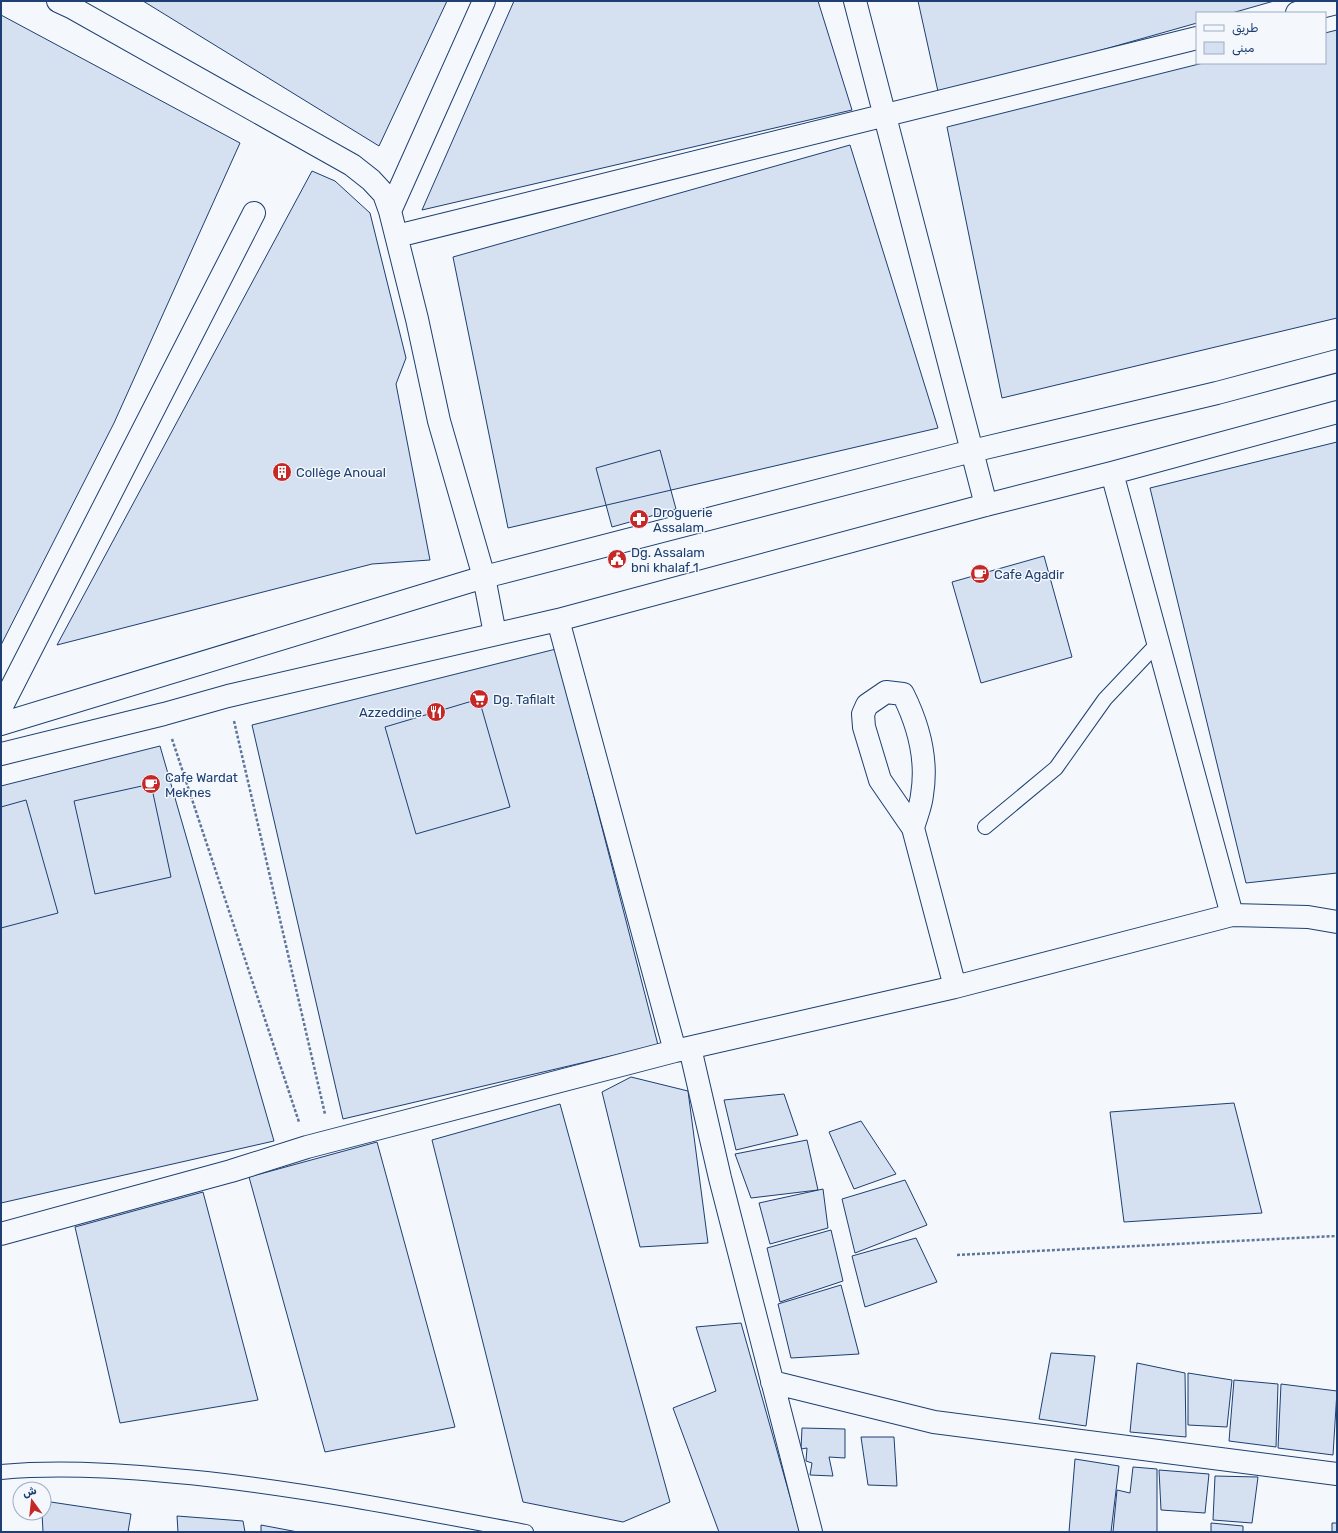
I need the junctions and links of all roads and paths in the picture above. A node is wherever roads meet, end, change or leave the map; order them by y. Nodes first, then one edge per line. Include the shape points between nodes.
1 (484, 1) edge
2 (855, 1) edge
3 (68, 3) edge
4 (1337, 3) edge
5 (1302, 12) edge
6 (1196, 38) edge
7 (885, 116) junction
8 (390, 211) junction
9 (254, 213) dead end
10 (397, 236) junction
11 (1337, 361) edge
12 (1337, 412) edge
13 (972, 452) junction
14 (1112, 474) junction
15 (986, 505) junction
16 (484, 577) junction
17 (558, 620) junction
18 (495, 634) junction
19 (1158, 642) junction
20 (228, 696) junction
21 (1, 708) edge
22 (164, 714) junction
23 (1, 724) edge
24 (1, 754) edge
25 (985, 827) dead end
26 (913, 828) junction
27 (1232, 915) junction
28 (1337, 922) edge
29 (956, 987) junction
30 (682, 1049) junction
31 (332, 1141) junction
32 (307, 1147) junction
33 (1, 1234) edge
34 (1337, 1236) edge
35 (956, 1255) dead end
36 (772, 1382) junction
37 (1, 1472) edge
38 (1337, 1474) edge
39 (526, 1532) edge
40 (811, 1532) edge

1 - 8 street
2 - 7 street
3 - 8 street via 352,165 384,194
4 - 5 street
6 - 7 street
7 - 10 street
7 - 13 street
8 - 10 street
9 - 21 street
10 - 16 street via 439,421
11 - 13 street via 1217,393
12 - 14 street
13 - 15 street
13 - 16 street
14 - 15 street
14 - 19 street
15 - 17 street
16 - 18 street
16 - 23 street
17 - 18 street
17 - 30 street
18 - 20 street
19 - 25 lane via 1105,699 1056,768
19 - 27 street
20 - 22 street
20 - 31 path
22 - 24 street
22 - 32 path
26 - 26 street via 880,780 864,727 863,714 867,705 886,692 903,694 918,729 924,756 922,796
26 - 29 street
27 - 28 street via 1308,917
27 - 29 street
29 - 30 street
30 - 31 street
30 - 36 street via 720,1178
31 - 32 street
32 - 33 street via 231,1171
34 - 35 path
36 - 38 street via 934,1422
36 - 40 street
37 - 39 lane via 84,1470 160,1474 242,1483 355,1500

